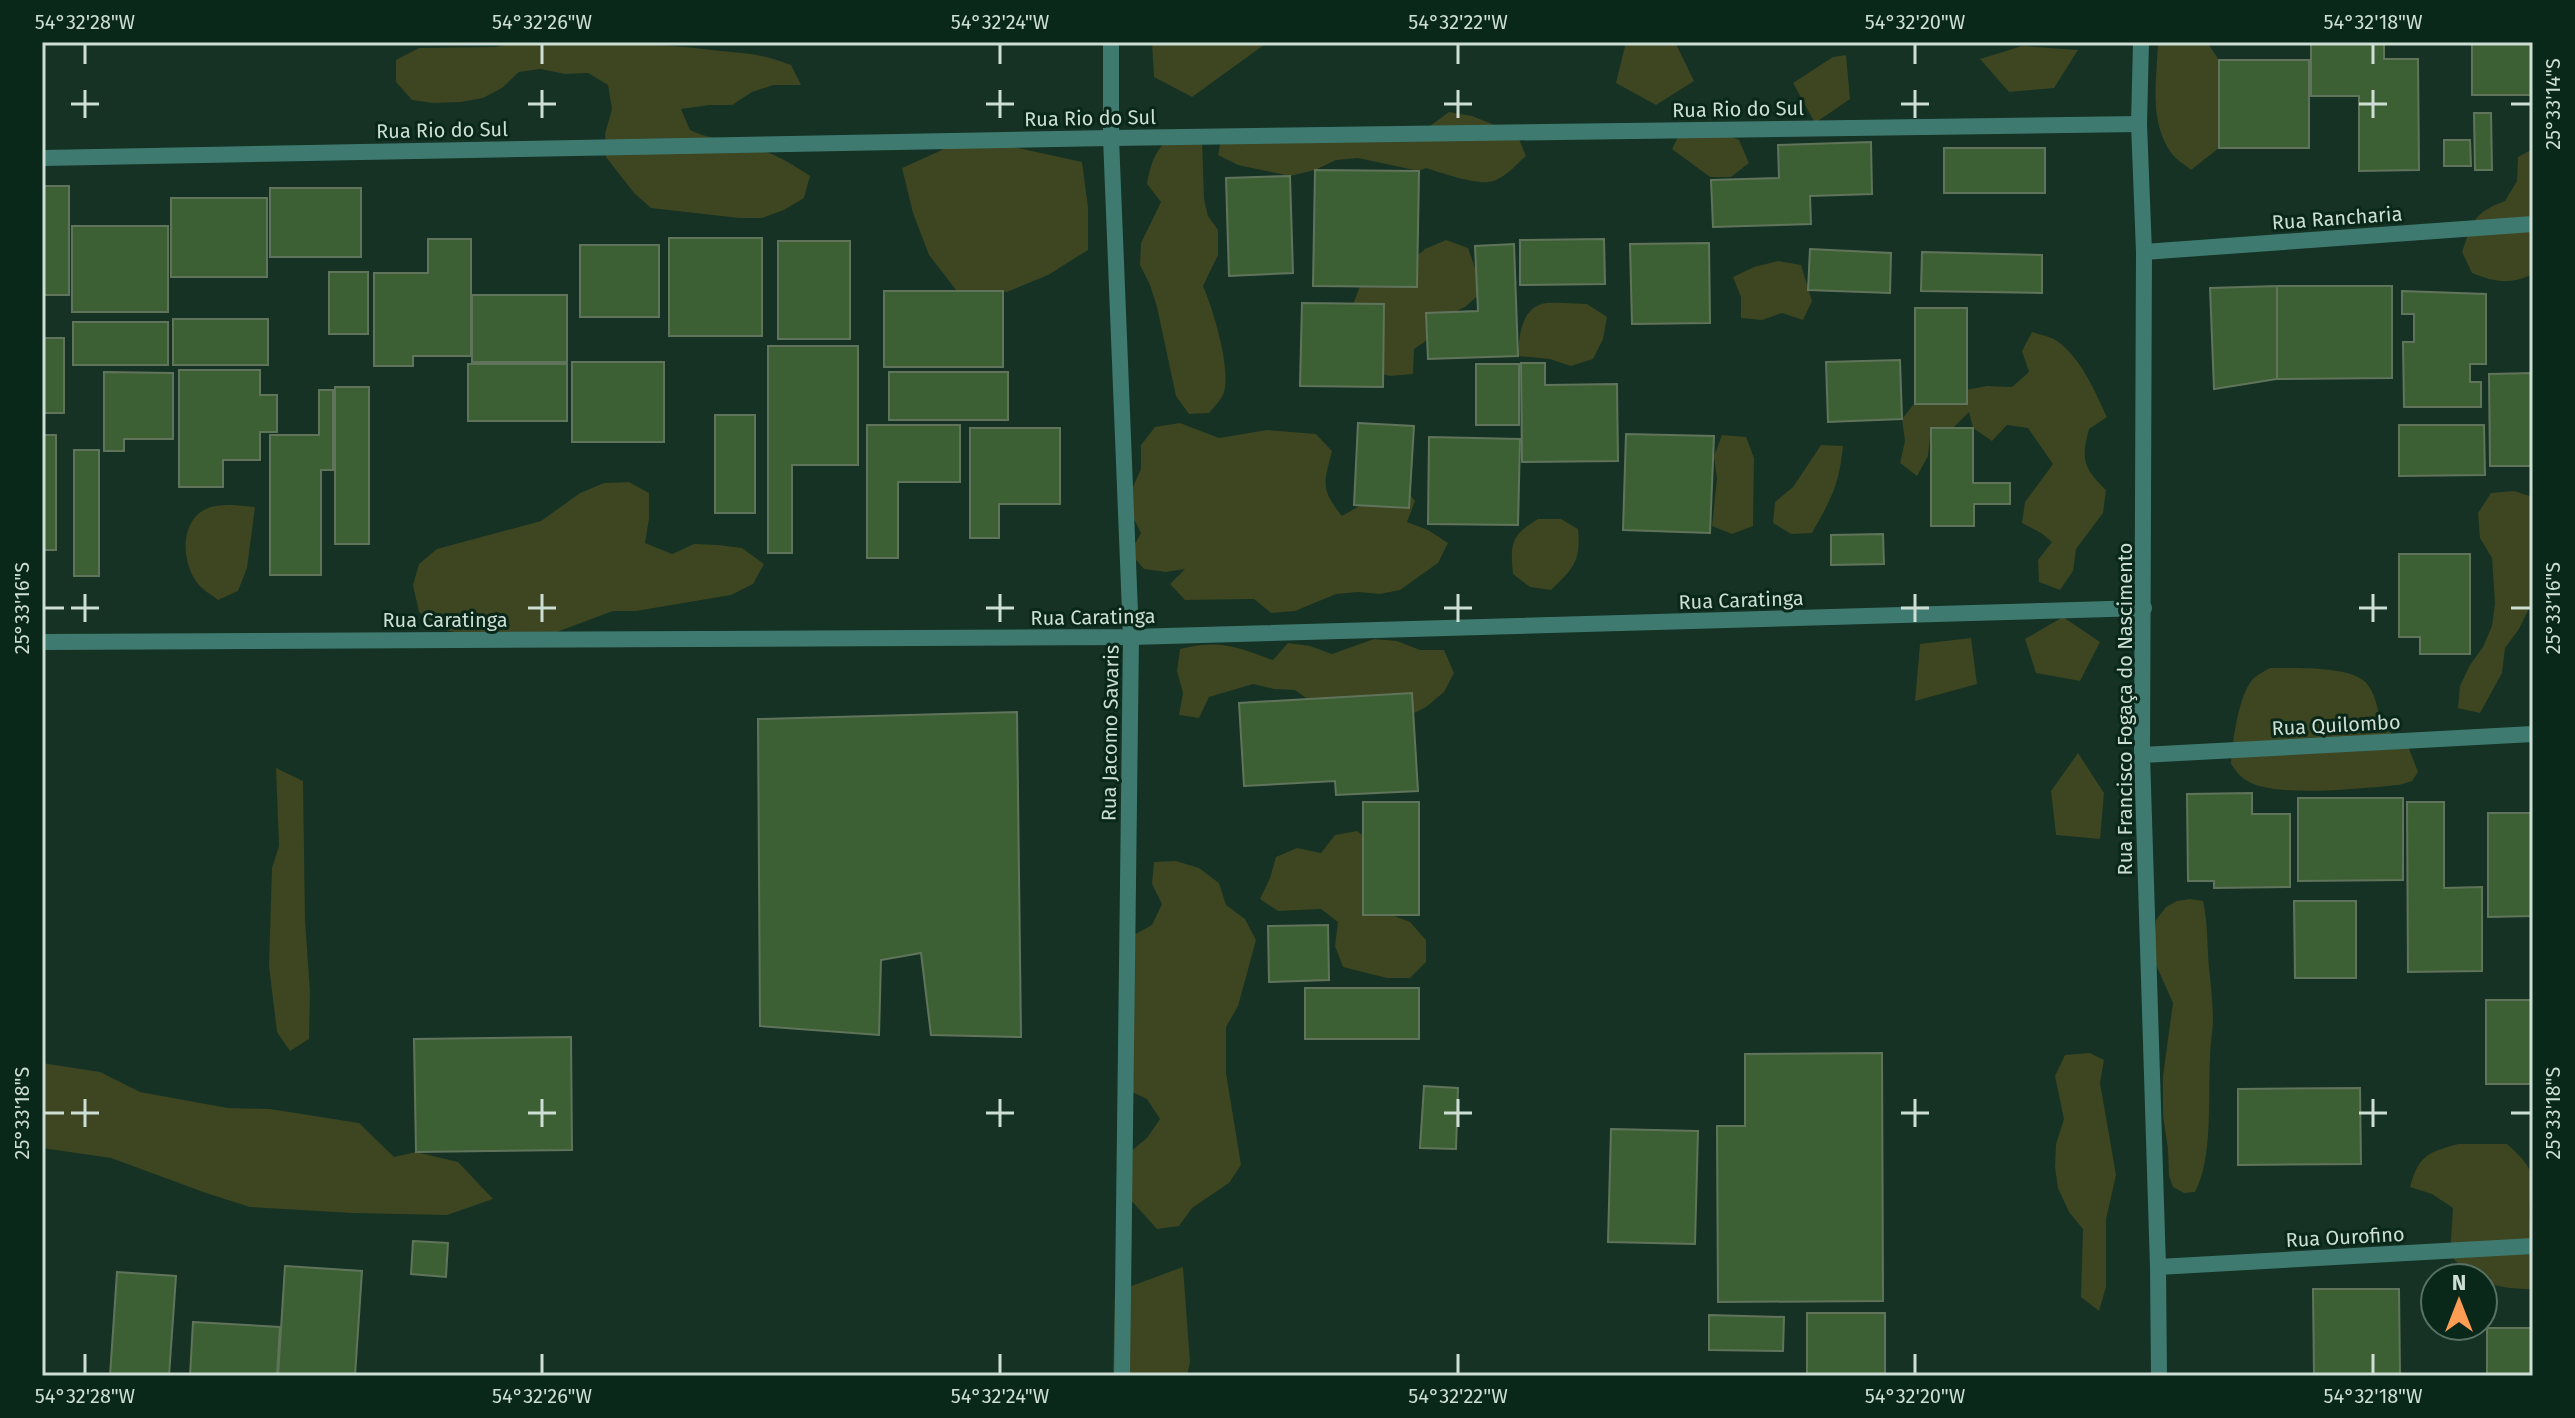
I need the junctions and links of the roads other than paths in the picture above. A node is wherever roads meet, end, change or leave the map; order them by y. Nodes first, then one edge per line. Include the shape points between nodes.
1 (1111, 42) edge
2 (2141, 42) edge
3 (2139, 124) junction
4 (1111, 138) junction
5 (42, 158) edge
6 (2533, 224) edge
7 (2144, 252) junction
8 (2144, 608) junction
9 (1131, 637) junction
10 (42, 642) edge
11 (2533, 734) edge
12 (2142, 755) junction
13 (2533, 1246) edge
14 (2158, 1267) junction
15 (1122, 1376) edge
16 (2159, 1376) edge

1 - 4 street, Rua Jacomo Savaris
2 - 3 street, Rua Francisco Fogaça do Nascimento
3 - 4 street, Rua Rio do Sul
3 - 7 street, Rua Francisco Fogaça do Nascimento
4 - 5 street, Rua Rio do Sul
4 - 9 street, Rua Jacomo Savaris
6 - 7 street, Rua Rancharia
7 - 8 street, Rua Francisco Fogaça do Nascimento
8 - 9 street, Rua Caratinga
8 - 12 street, Rua Francisco Fogaça do Nascimento
9 - 10 street, Rua Caratinga
9 - 15 street, Rua Jacomo Savaris
11 - 12 street, Rua Quilombo
12 - 14 street, Rua Francisco Fogaça do Nascimento
13 - 14 street, Rua Ourofino
14 - 16 street, Rua Francisco Fogaça do Nascimento

